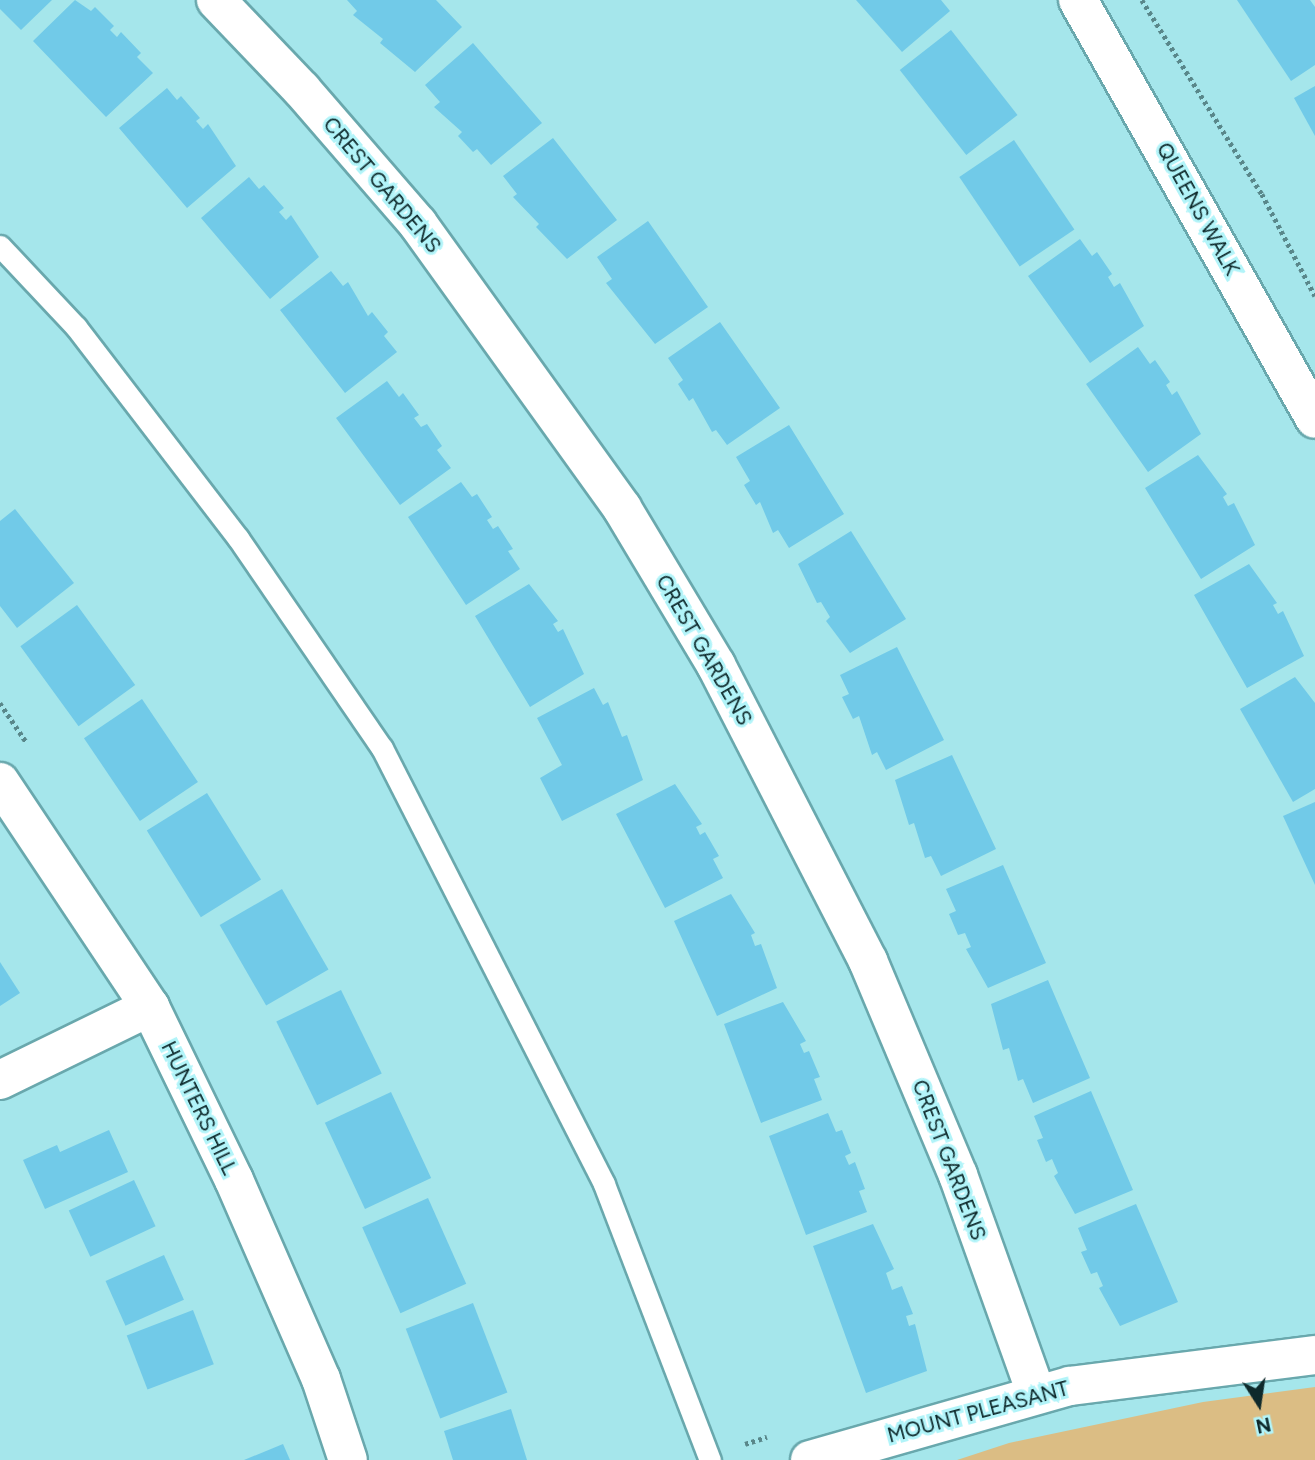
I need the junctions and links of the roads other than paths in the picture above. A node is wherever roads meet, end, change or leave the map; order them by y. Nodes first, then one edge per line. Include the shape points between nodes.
1 (216, 0) edge
2 (1078, 0) edge
3 (0, 246) edge
4 (1315, 419) edge
5 (0, 782) edge
6 (150, 1007) junction
7 (0, 1080) edge
8 (1315, 1354) edge
9 (1036, 1393) junction
10 (348, 1460) edge
11 (710, 1460) edge
12 (810, 1460) edge

1 - 9 street, CREST GARDENS via 302,90 418,224 622,508 716,665 868,961 958,1175
2 - 4 street, QUEENS WALK
3 - 11 lane via 76,327 239,538 382,748 604,1184
5 - 6 street, HUNTERS HILL
6 - 7 street
6 - 10 street, HUNTERS HILL via 321,1379
8 - 9 street, MOUNT PLEASANT
9 - 12 street, MOUNT PLEASANT

